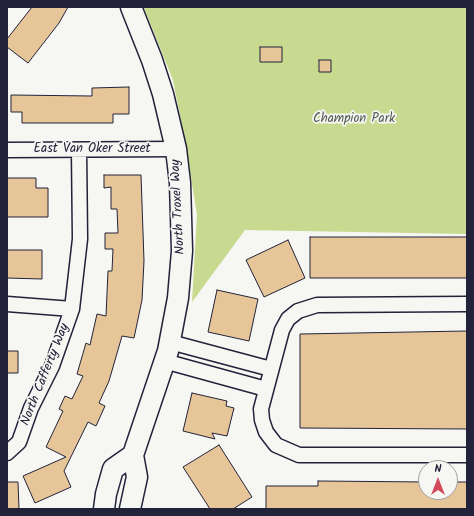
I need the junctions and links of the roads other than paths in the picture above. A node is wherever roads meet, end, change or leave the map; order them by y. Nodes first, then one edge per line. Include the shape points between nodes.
1 (131, 7) edge
2 (176, 149) junction
3 (7, 150) edge
4 (79, 150) junction
5 (7, 304) edge
6 (467, 304) edge
7 (72, 309) junction
8 (170, 342) junction
9 (164, 362) junction
10 (271, 369) junction
11 (266, 389) junction
12 (8, 452) edge
13 (133, 455) junction
14 (467, 455) edge
15 (104, 509) edge
16 (130, 509) edge

1 - 2 street, North Troxel Way via 157,74
2 - 4 street, East Van Oker Street
2 - 8 street, North Troxel Way via 180,183 182,252 178,298
3 - 4 street, East Van Oker Street
4 - 7 street, North Cafferty Way via 80,239
5 - 7 street
6 - 10 street via 317,305 298,311 288,319 282,330
7 - 12 street, North Cafferty Way via 52,366 31,408 19,442
8 - 9 street, North Troxel Way
8 - 10 street
9 - 11 street
9 - 13 street, North Troxel Way
10 - 11 street
11 - 14 street via 261,409 266,432 276,445 299,455
13 - 15 street via 113,470
13 - 16 street, North Troxel Way via 137,477

